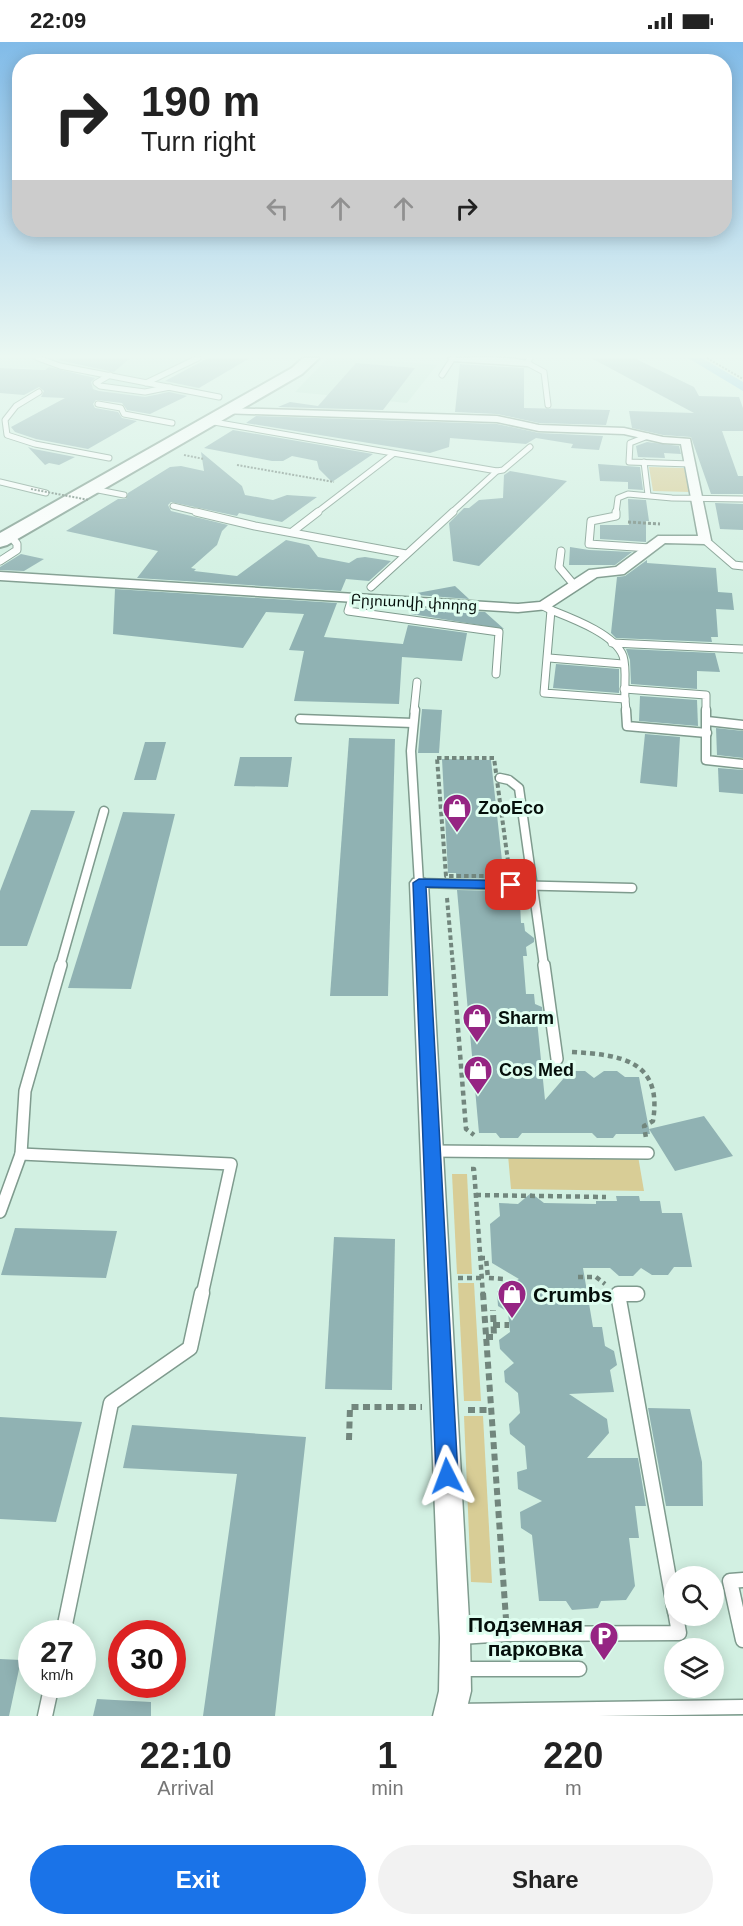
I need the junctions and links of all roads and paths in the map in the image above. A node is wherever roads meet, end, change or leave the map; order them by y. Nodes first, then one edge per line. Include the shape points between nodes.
1 (10, 436) edge
2 (159, 436) edge
3 (294, 436) edge
4 (648, 436) joint
5 (530, 447) dead end
6 (126, 449) dead end
7 (393, 454) junction
8 (184, 455) dead end
9 (204, 459) dead end
10 (644, 462) junction
11 (691, 464) junction
12 (237, 465) dead end
13 (112, 466) junction
14 (87, 471) dead end
15 (497, 471) junction
16 (0, 482) edge
17 (352, 486) junction
18 (43, 492) junction
19 (88, 495) junction
20 (124, 495) dead end
21 (648, 495) junction
22 (697, 498) junction
23 (743, 499) edge
24 (173, 506) dead end
25 (292, 532) junction
26 (5, 538) edge
27 (705, 540) junction
28 (650, 548) junction
29 (561, 552) dead end
30 (406, 554) junction
31 (0, 561) edge
32 (743, 566) edge
33 (0, 576) edge
34 (575, 586) junction
35 (371, 587) dead end
36 (352, 598) junction
37 (547, 608) junction
38 (612, 643) junction
39 (742, 649) edge
40 (549, 658) junction
41 (623, 664) junction
42 (496, 674) dead end
43 (417, 682) dead end
44 (624, 689) junction
45 (625, 699) junction
46 (300, 719) dead end
47 (707, 721) junction
48 (413, 723) junction
49 (743, 725) edge
50 (706, 733) junction
51 (743, 764) edge
52 (500, 778) dead end
53 (104, 811) dead end
54 (446, 876) dead end
55 (510, 876) dead end
56 (419, 883) junction
57 (533, 886) junction
58 (632, 888) dead end
59 (447, 898) dead end
60 (557, 1055) joint
61 (476, 1146) dead end
62 (432, 1151) junction
63 (648, 1153) joint
64 (21, 1154) junction
65 (474, 1169) dead end
66 (476, 1195) junction
67 (606, 1197) dead end
68 (0, 1212) edge
69 (480, 1258) junction
70 (578, 1277) dead end
71 (596, 1277) dead end
72 (450, 1278) dead end
73 (481, 1278) junction
74 (504, 1279) dead end
75 (637, 1294) dead end
76 (492, 1310) dead end
77 (493, 1324) junction
78 (509, 1324) dead end
79 (486, 1337) junction
80 (450, 1408) junction
81 (491, 1410) junction
82 (349, 1440) dead end
83 (666, 1566) edge
84 (743, 1580) edge
85 (66, 1620) edge
86 (678, 1626) edge
87 (507, 1634) junction
88 (454, 1638) junction
89 (743, 1640) edge
90 (454, 1669) junction
91 (579, 1669) dead end
92 (49, 1698) edge
93 (743, 1707) edge
94 (450, 1713) edge
95 (45, 1716) edge

1 - 13 lane
2 - 13 main road
3 - 7 lane
4 - 10 lane via 630,443 630,462
4 - 11 street via 686,441
5 - 15 lane
6 - 13 main road
7 - 15 lane
7 - 17 lane
8 - 9 path
10 - 11 lane
10 - 21 lane
11 - 22 street
12 - 17 path
13 - 14 main road via 95,474
13 - 19 main road
15 - 30 lane
16 - 18 lane
17 - 25 lane
18 - 19 path, bridge
18 - 19 main road via 68,489
19 - 20 lane
19 - 26 main road
21 - 22 lane
21 - 28 lane via 618,498 616,516 591,521 590,544
22 - 23 lane
22 - 27 street
24 - 25 lane
25 - 30 lane
26 - 31 lane via 16,544 17,550
27 - 28 street, Բրյուսովի փողոց via 662,539
27 - 32 lane via 734,565
28 - 34 street, Բրյուսովի փողոց via 619,572 594,573
29 - 34 lane via 559,567
30 - 35 lane
33 - 36 street, Բրյուսովի փողոց
34 - 37 street, Բրյուսովի փողոց
36 - 37 street, Բրյուսովի փողոց
36 - 42 lane via 348,611 500,632
37 - 38 lane via 589,626
37 - 40 lane
38 - 39 lane
38 - 41 lane via 623,654
40 - 41 lane
40 - 45 lane via 544,693
41 - 44 lane
43 - 48 lane
44 - 45 lane
44 - 47 lane via 706,695
45 - 50 lane via 627,726
46 - 48 lane
47 - 49 lane
47 - 50 lane
48 - 56 lane via 411,751
50 - 51 lane via 706,760
52 - 57 lane via 519,788
53 - 64 lane via 25,1091
54 - 55 path via 437,758 494,758
56 - 57 lane
56 - 62 street
57 - 58 lane
57 - 60 lane
59 - 61 path via 466,1128 475,1136
60 - 63 path via 619,1056 639,1064 650,1081 655,1111 653,1122 644,1126
62 - 63 lane
62 - 80 street
64 - 68 lane
64 - 85 lane via 231,1164 190,1348 111,1403
65 - 66 path
66 - 67 path
66 - 69 path
69 - 73 path
69 - 74 path via 486,1258 488,1278
70 - 71 path
72 - 73 path
73 - 79 path
75 - 83 lane via 618,1294
76 - 77 path
77 - 78 path
77 - 79 path via 494,1337
79 - 81 path
80 - 81 path
80 - 82 path via 350,1407
80 - 88 street
81 - 87 path
84 - 89 lane via 730,1581
86 - 87 lane via 679,1633
87 - 88 lane
88 - 90 street
90 - 91 lane
90 - 94 street
92 - 95 lane
93 - 94 lane

